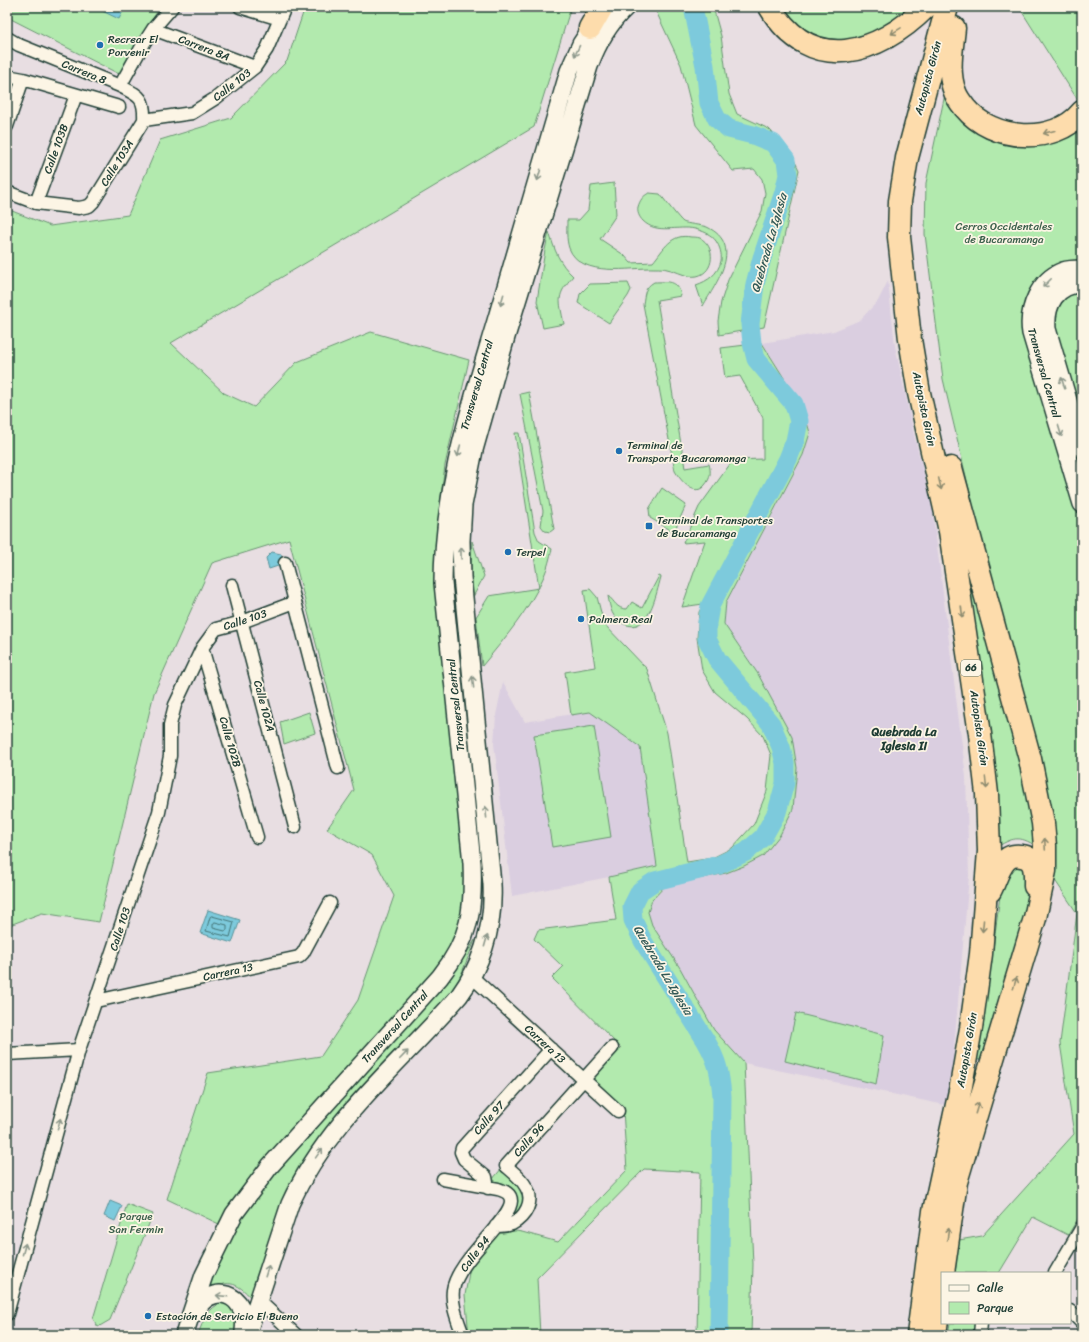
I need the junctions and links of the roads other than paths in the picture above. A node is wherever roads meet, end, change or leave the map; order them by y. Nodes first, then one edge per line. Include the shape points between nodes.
1 (172, 7) edge
2 (240, 7) edge
3 (285, 7) edge
4 (602, 7) edge
5 (607, 7) edge
6 (626, 7) edge
7 (770, 7) edge
8 (926, 7) edge
9 (947, 7) edge
10 (960, 7) edge
11 (280, 20) junction
12 (590, 28) junction
13 (954, 28) junction
14 (154, 29) junction
15 (7, 38) edge
16 (255, 67) junction
17 (7, 76) edge
18 (23, 79) junction
19 (120, 86) junction
20 (76, 94) junction
21 (119, 107) dead end
22 (1082, 112) edge
23 (144, 120) junction
24 (7, 126) edge
25 (7, 192) edge
26 (36, 203) junction
27 (1082, 269) edge
28 (1082, 284) edge
29 (1082, 448) edge
30 (1082, 504) edge
31 (285, 563) dead end
32 (232, 585) dead end
33 (295, 602) junction
34 (242, 622) junction
35 (202, 648) junction
36 (338, 768) dead end
37 (295, 827) dead end
38 (257, 837) dead end
39 (330, 903) dead end
40 (984, 905) junction
41 (1035, 918) junction
42 (472, 977) junction
43 (96, 1001) junction
44 (612, 1048) dead end
45 (551, 1049) junction
46 (80, 1050) junction
47 (7, 1054) edge
48 (584, 1080) junction
49 (618, 1111) dead end
50 (443, 1179) dead end
51 (488, 1188) junction
52 (496, 1226) junction
53 (1082, 1227) edge
54 (943, 1272) edge
55 (1056, 1272) edge
56 (941, 1287) edge
57 (258, 1300) junction
58 (1071, 1312) edge
59 (7, 1314) edge
60 (1082, 1323) edge
61 (981, 1324) edge
62 (185, 1333) edge
63 (245, 1335) edge
64 (296, 1335) edge
65 (463, 1335) edge
66 (918, 1335) edge
67 (935, 1335) edge
68 (980, 1335) edge

1 - 14 street
2 - 11 street
3 - 11 street, Calle 103
4 - 12 highway
5 - 12 main road, Transversal Central
42 -> 6 main road, Transversal Central via 487,938 493,898 462,577 462,522 467,484 506,337 589,66 600,40
8 -> 7 highway via 915,18 884,39 864,48 836,52 799,39 777,19
9 -> 40 highway, Autopista Girón / 66 via 908,158 900,201 898,237 910,339 919,393 951,538 983,752 988,830 988,869
10 - 13 highway, Autopista Girón
11 - 16 street, Calle 103 via 267,49
12 -> 62 main road, Transversal Central via 569,72 460,442 447,517 444,583 472,863 473,899 467,928 456,955 440,977 270,1166 234,1214 204,1275
22 -> 13 highway via 1069,124 1040,134 1010,134 995,130 981,122 969,113 955,94 951,77
41 -> 13 highway, Autopista Girón via 1045,871 1040,805 944,439 918,297 912,228 914,185
14 - 16 street, Carrera 8A
14 - 19 street
15 - 19 street, Carrera 8
16 - 23 street, Calle 103 via 216,98 192,113
17 - 18 street
18 - 20 street
18 - 24 street
19 - 23 street, Carrera 8 via 142,100 145,107
20 - 21 street
20 - 26 street, Calle 103B
23 - 26 street, Calle 103A via 89,206 79,208
25 - 26 street
27 -> 30 main road, Transversal Central via 1063,271 1040,290 1033,304 1030,326
29 -> 28 main road, Transversal Central via 1046,322 1051,301 1058,292 1066,286
31 - 33 street
32 - 34 street, Calle 102A
33 - 34 street, Calle 103
33 - 36 street
34 - 35 street, Calle 103 via 216,629
34 - 37 street, Calle 102A
35 - 38 street, Calle 102B
35 - 43 street, Calle 103 via 175,705 170,725 170,756 159,812
39 - 43 street, Carrera 13 via 299,956
40 - 41 highway via 1004,863 1011,857 1023,856 1034,865
40 -> 66 highway, Autopista Girón / 66 via 971,1028 934,1206
54 -> 41 highway, Autopista Girón via 961,1161
42 - 45 street, Carrera 13
57 -> 42 main road, Transversal Central via 290,1204 315,1158 350,1112 450,1006
43 - 46 street, Calle 103
44 - 48 street, Calle 96
45 - 48 street, Carrera 13
45 - 51 street, Calle 97 via 462,1148 464,1159 486,1178
46 - 47 street
59 -> 46 street, Calle 103
48 - 49 street, Carrera 13
48 - 52 street, Calle 96 via 506,1166 526,1186 529,1204 520,1218 512,1224
50 - 51 street
51 - 52 street, Calle 94 via 510,1195 508,1211
52 - 65 street, Calle 94 via 467,1261 453,1290 454,1308
53 - 55 street
56 - 67 highway
57 - 63 main road, Transversal Central
57 - 64 street
58 - 60 street
61 - 68 street
63 -> 62 main road via 244,1310 237,1301 227,1295 215,1295 204,1300 197,1308

